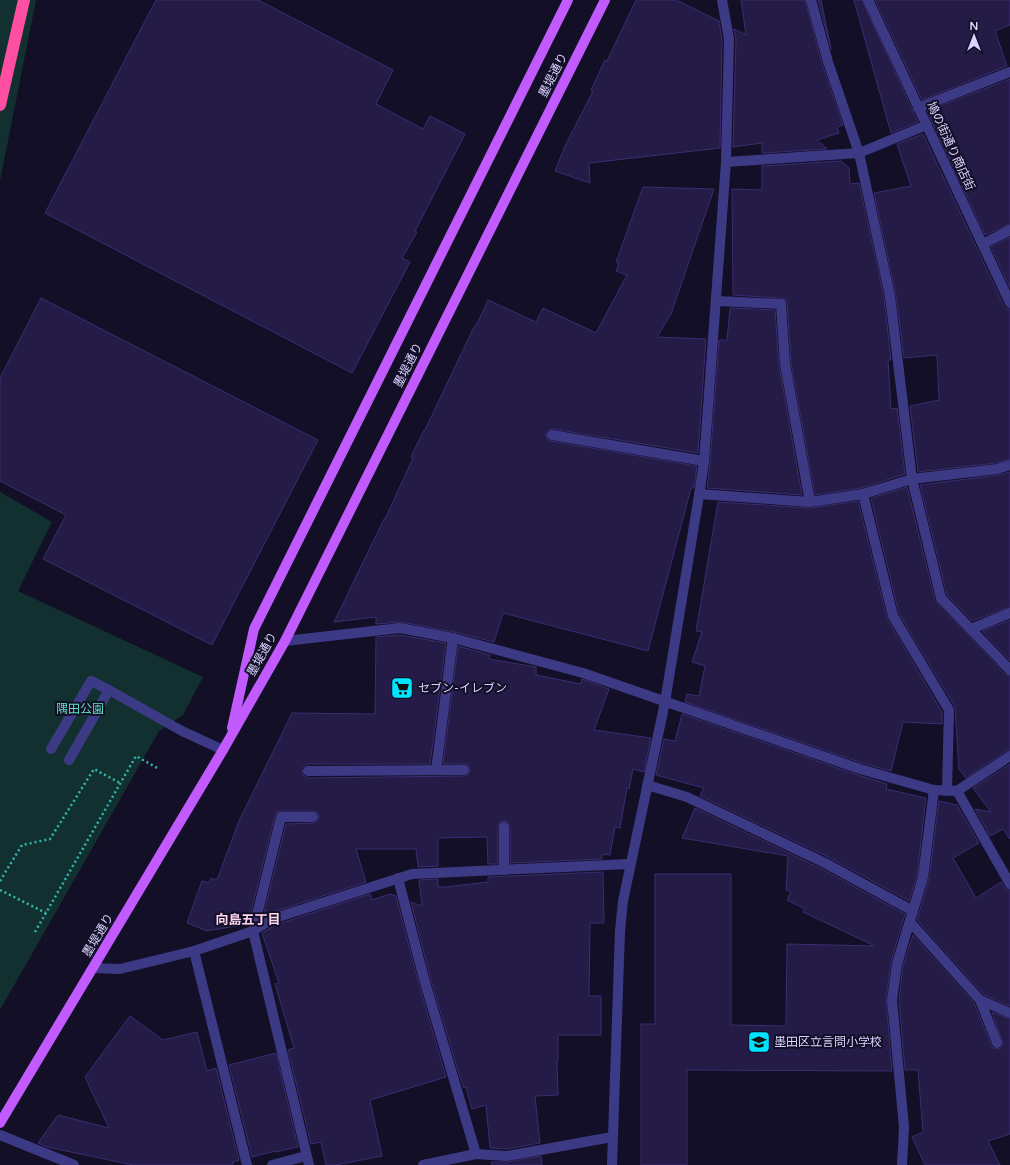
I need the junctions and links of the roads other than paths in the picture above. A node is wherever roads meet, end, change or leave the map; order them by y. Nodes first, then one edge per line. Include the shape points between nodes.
1 (24, 0) edge
2 (568, 0) edge
3 (605, 0) edge
4 (722, 0) edge
5 (811, 0) edge
6 (868, 0) edge
7 (1010, 72) edge
8 (0, 105) edge
9 (918, 108) junction
10 (927, 125) junction
11 (859, 153) junction
12 (726, 162) junction
13 (1010, 230) edge
14 (983, 244) junction
15 (716, 301) junction
16 (1010, 303) edge
17 (552, 435) dead end
18 (704, 461) junction
19 (1010, 465) edge
20 (912, 479) junction
21 (699, 494) junction
22 (863, 494) junction
23 (810, 502) junction
24 (1010, 613) edge
25 (971, 629) junction
26 (453, 638) junction
27 (285, 641) junction
28 (1010, 670) edge
29 (109, 690) junction
30 (665, 702) junction
31 (229, 739) junction
32 (51, 749) dead end
33 (223, 750) junction
34 (1010, 756) edge
35 (69, 760) dead end
36 (436, 770) junction
37 (464, 770) dead end
38 (308, 771) dead end
39 (647, 785) junction
40 (934, 790) junction
41 (947, 791) junction
42 (957, 791) junction
43 (313, 817) dead end
44 (504, 827) dead end
45 (630, 864) junction
46 (504, 870) junction
47 (398, 878) junction
48 (1010, 884) edge
49 (913, 911) junction
50 (910, 922) junction
51 (253, 931) junction
52 (194, 951) junction
53 (93, 968) junction
54 (980, 1000) junction
55 (1010, 1014) edge
56 (997, 1043) dead end
57 (0, 1123) edge
58 (0, 1135) edge
59 (612, 1137) junction
60 (476, 1154) junction
61 (307, 1161) edge
62 (508, 1161) edge
63 (454, 1162) edge
64 (74, 1165) edge
65 (247, 1165) edge
66 (272, 1165) edge
67 (424, 1165) edge
68 (612, 1165) edge
69 (902, 1165) edge

1 - 8 highway
2 - 31 main road, 墨堤通り via 254,629
3 - 27 main road, 墨堤通り
4 - 12 street via 729,39
5 - 11 street via 828,62
6 - 9 street, 鳩の街通り商店街
7 - 9 street
9 - 10 street, 鳩の街通り商店街
10 - 11 street
10 - 14 street, 鳩の街通り商店街
11 - 12 street
11 - 20 street via 890,296
12 - 15 street
13 - 14 street
14 - 16 street, 鳩の街通り商店街
15 - 18 street
15 - 23 street via 781,304 785,364
17 - 18 street
18 - 21 street
19 - 20 street via 997,469
20 - 22 street
20 - 25 street via 941,598
21 - 23 street
21 - 30 street
22 - 23 street
22 - 41 street via 893,616 948,710
24 - 25 street
25 - 28 street
26 - 27 street via 400,628
26 - 30 street via 583,673
26 - 36 street
27 - 31 main road, 墨堤通り
29 - 32 street via 91,681
29 - 33 street via 182,731
29 - 35 street
30 - 39 street
30 - 40 street via 860,769
31 - 33 main road, 墨堤通り
33 - 53 main road, 墨堤通り
34 - 42 street
36 - 37 street
36 - 38 street
39 - 45 street
39 - 49 street via 687,797 825,863
40 - 41 street
40 - 49 street via 923,877
41 - 42 street
42 - 48 street
43 - 51 street via 281,817
44 - 46 street
45 - 46 street
45 - 59 street via 620,931
46 - 47 street via 412,874
47 - 51 street via 272,919
47 - 60 street via 426,986
49 - 50 street
50 - 54 street
50 - 69 street via 897,964 892,1000 904,1127
51 - 52 street
51 - 61 street
52 - 53 street via 120,969
52 - 65 street
53 - 57 main road, 墨堤通り
54 - 55 street
54 - 56 street
58 - 64 street
59 - 62 street
59 - 68 street
60 - 62 street
60 - 63 street
61 - 66 street
63 - 67 street

